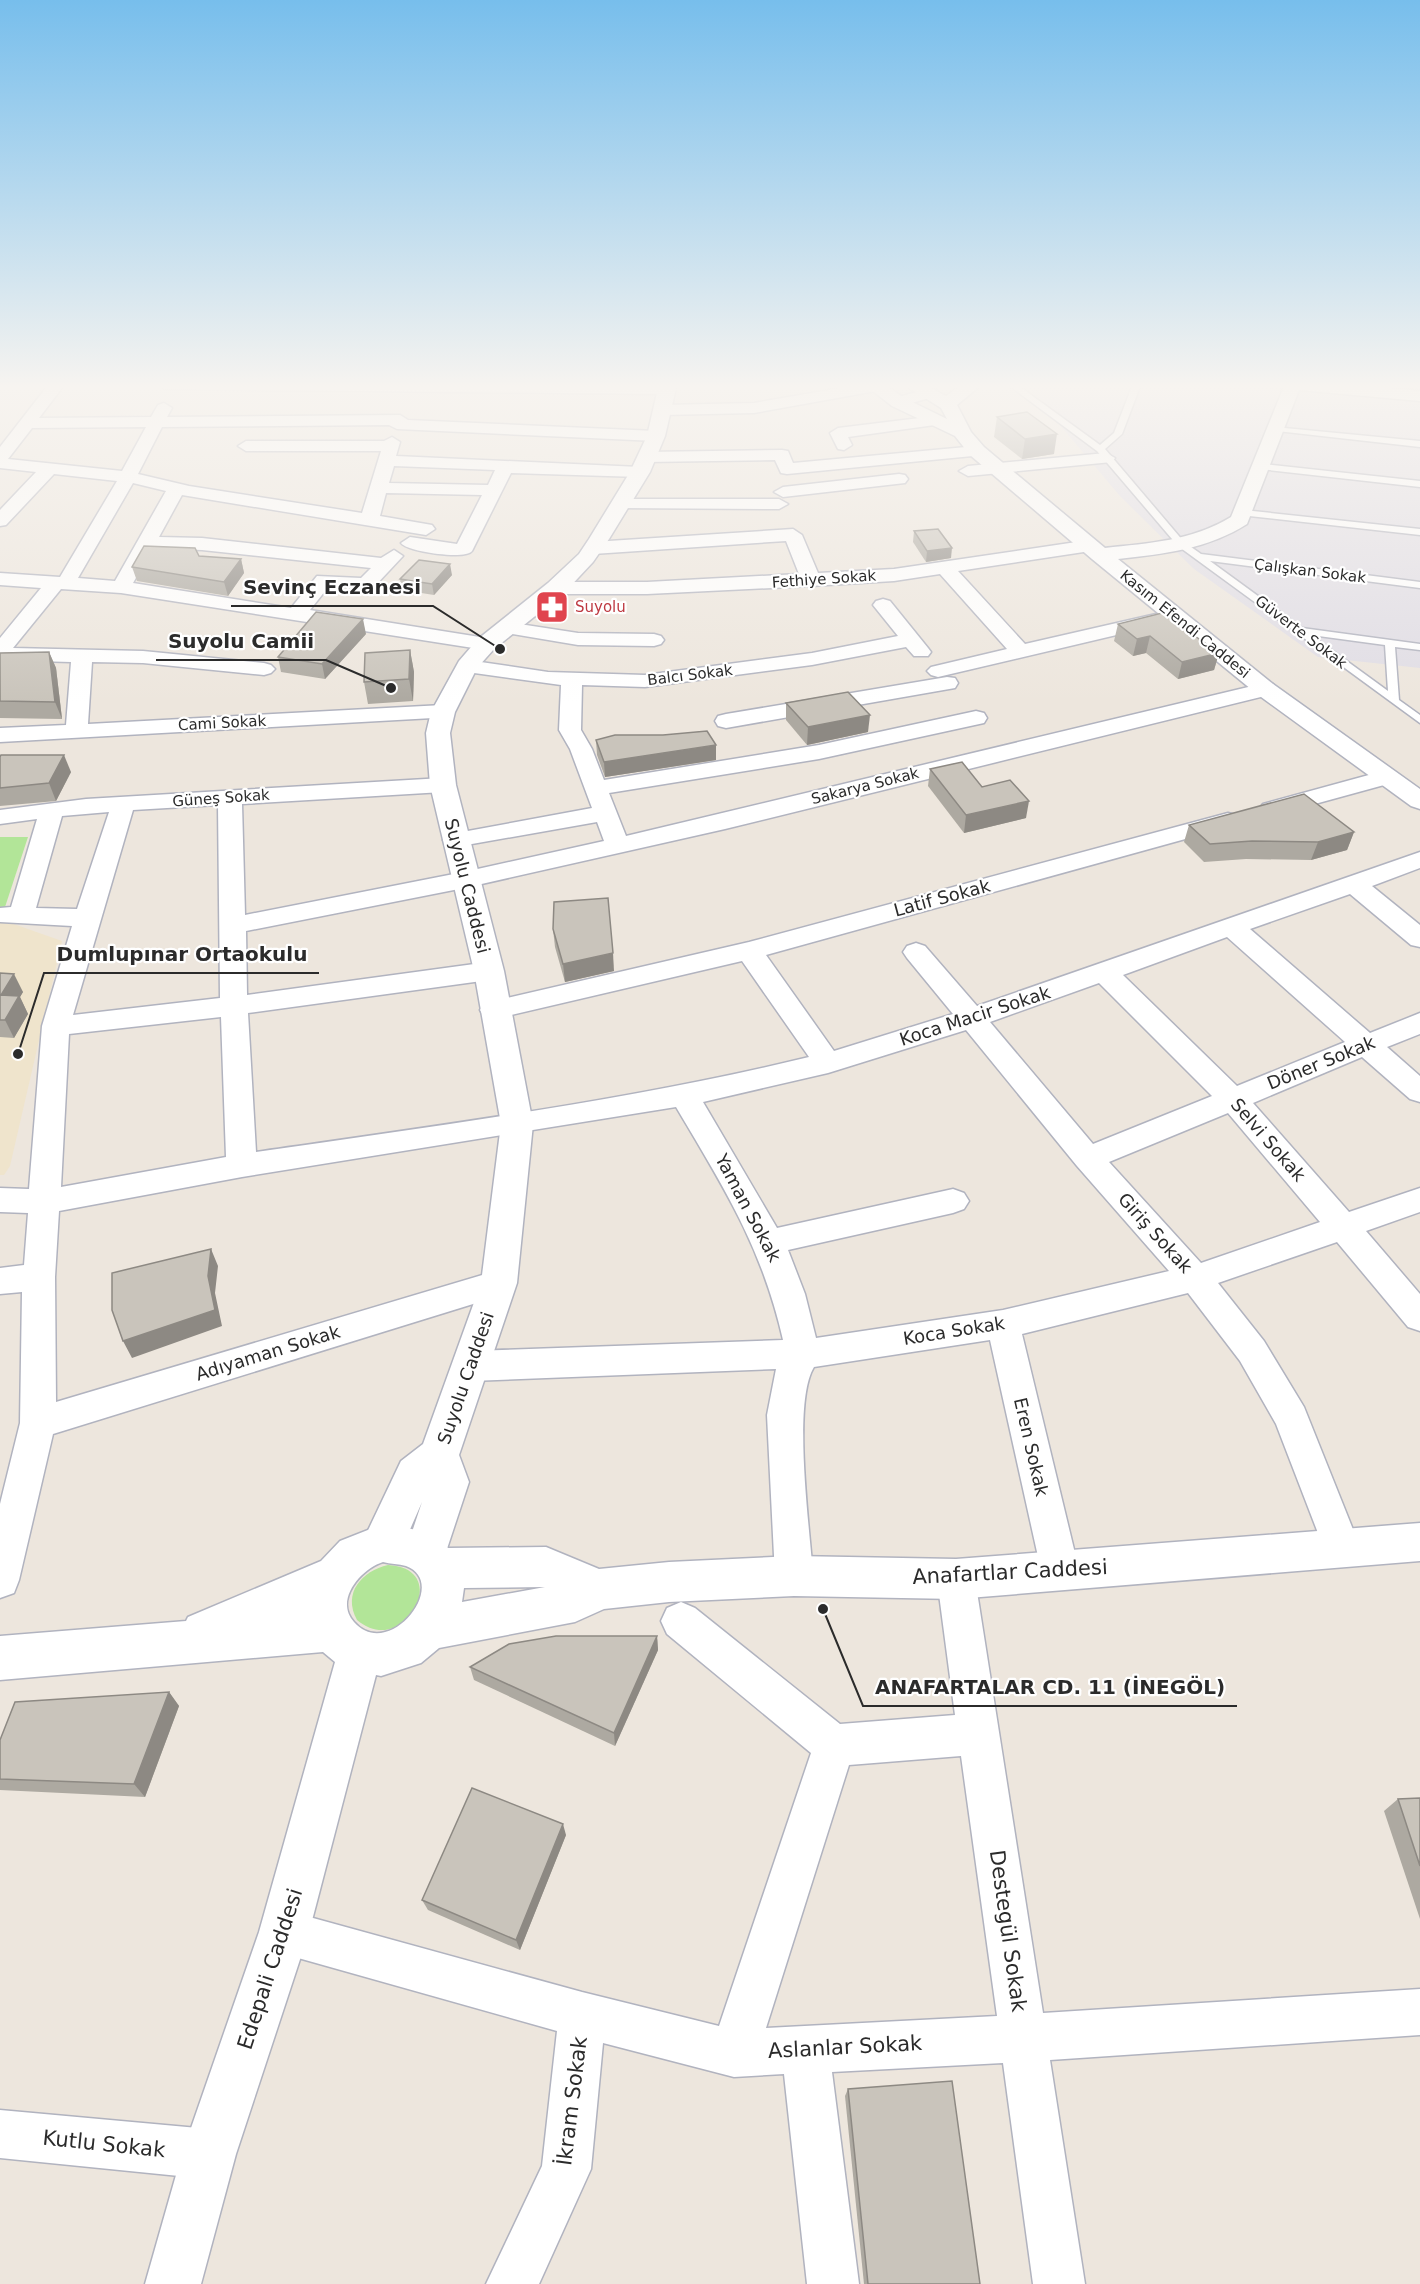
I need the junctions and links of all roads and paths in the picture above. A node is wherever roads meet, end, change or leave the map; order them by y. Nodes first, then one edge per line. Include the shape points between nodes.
1 (495, 490) edge
2 (29, 491) edge
3 (119, 491) edge
4 (176, 491) edge
5 (194, 491) edge
6 (378, 491) edge
7 (624, 491) edge
8 (771, 491) edge
9 (782, 491) edge
10 (814, 491) edge
11 (1024, 491) edge
12 (1135, 491) edge
13 (1253, 491) edge
14 (782, 495) junction
15 (1244, 513) junction
16 (370, 518) junction
17 (0, 521) edge
18 (1420, 532) edge
19 (793, 535) junction
20 (147, 542) junction
21 (411, 543) junction
22 (1182, 544) junction
23 (593, 548) junction
24 (1095, 551) junction
25 (1199, 557) junction
26 (384, 564) junction
27 (944, 567) junction
28 (0, 579) edge
29 (811, 580) junction
30 (61, 582) junction
31 (1420, 585) edge
32 (121, 587) junction
33 (556, 588) junction
34 (883, 605) dead end
35 (297, 613) junction
36 (1173, 616) junction
37 (1300, 631) junction
38 (496, 636) junction
39 (654, 640) dead end
40 (911, 640) junction
41 (1390, 643) junction
42 (1420, 647) edge
43 (1020, 651) junction
44 (0, 653) edge
45 (82, 657) junction
46 (468, 666) junction
47 (264, 669) dead end
48 (942, 677) junction
49 (572, 680) junction
50 (1264, 689) junction
51 (1397, 703) junction
52 (1420, 707) edge
53 (443, 712) junction
54 (976, 718) junction
55 (1420, 720) edge
56 (726, 721) dead end
57 (77, 730) junction
58 (0, 735) edge
59 (1004, 751) junction
60 (1387, 777) junction
61 (442, 785) junction
62 (596, 788) junction
63 (230, 797) junction
64 (1420, 801) edge
65 (123, 806) junction
66 (51, 812) junction
67 (605, 813) junction
68 (0, 817) edge
69 (455, 840) junction
70 (618, 846) junction
71 (1420, 860) edge
72 (464, 880) junction
73 (1354, 885) junction
74 (10, 915) edge
75 (87, 918) junction
76 (234, 924) junction
77 (1231, 927) junction
78 (1420, 939) edge
79 (749, 951) junction
80 (916, 952) dead end
81 (489, 972) junction
82 (1104, 972) junction
83 (234, 1006) junction
84 (494, 1010) junction
85 (972, 1018) junction
86 (1420, 1023) edge
87 (56, 1026) junction
88 (1367, 1045) junction
89 (828, 1063) junction
90 (1420, 1092) edge
91 (683, 1094) junction
92 (1233, 1099) junction
93 (517, 1124) junction
94 (1088, 1158) junction
95 (242, 1166) junction
96 (0, 1200) edge
97 (1420, 1200) edge
98 (953, 1201) dead end
99 (42, 1202) junction
100 (1342, 1225) junction
101 (769, 1242) junction
102 (39, 1277) junction
103 (1194, 1278) junction
104 (0, 1281) edge
105 (499, 1283) junction
106 (1420, 1317) edge
107 (1003, 1324) junction
108 (803, 1354) junction
109 (471, 1366) junction
110 (38, 1424) junction
111 (439, 1455) junction
112 (1420, 1542) edge
113 (383, 1543) junction
114 (1341, 1547) junction
115 (432, 1560) junction
116 (1060, 1570) junction
117 (334, 1576) junction
118 (794, 1576) junction
119 (956, 1579) junction
120 (0, 1580) edge
121 (599, 1589) junction
122 (681, 1621) dead end
123 (429, 1629) junction
124 (346, 1641) junction
125 (176, 1643) junction
126 (0, 1658) edge
127 (980, 1734) junction
128 (834, 1745) junction
129 (284, 1932) junction
130 (1420, 2012) edge
131 (582, 2015) junction
132 (1023, 2038) junction
133 (805, 2049) junction
134 (734, 2053) junction
135 (0, 2134) edge
136 (209, 2154) junction
137 (173, 2284) edge
138 (513, 2284) edge
139 (833, 2284) edge
140 (1059, 2284) edge

1 - 21 street via 463,551
2 - 17 street
3 - 30 street
4 - 20 street
5 - 16 street
6 - 16 street
7 - 23 street, Suyolu Caddesi
8 - 14 street
9 - 14 street
10 - 14 street
11 - 24 street, Kasım Efendi Caddesi
12 - 22 lane, Güverte Sokak
13 - 15 street
14 - 19 street
15 - 18 lane
15 - 22 street via 1224,532
16 - 21 street via 426,529
19 - 23 street
19 - 29 street
20 - 26 street via 202,544
20 - 32 street
21 - 26 street
22 - 24 street
22 - 25 lane, Güverte Sokak
23 - 33 street, Suyolu Caddesi
24 - 27 street, Fethiye Sokak
24 - 36 street, Kasım Efendi Caddesi
25 - 31 lane, Çalışkan Sokak
25 - 37 lane, Güverte Sokak
26 - 35 street via 366,584 324,580
27 - 29 street, Fethiye Sokak
27 - 43 street
28 - 30 street
29 - 33 street, Fethiye Sokak
30 - 32 street
30 - 44 street
32 - 35 street
33 - 38 street, Suyolu Caddesi
34 - 40 street
35 - 38 street
36 - 43 street
36 - 50 street, Kasım Efendi Caddesi
37 - 41 lane
37 - 51 lane, Güverte Sokak
38 - 39 street
38 - 46 street, Suyolu Caddesi
40 - 48 street
40 - 49 street, Balcı Sokak via 812,659 645,681
41 - 42 lane
41 - 51 lane
43 - 48 street
44 - 45 street
45 - 47 street via 143,657
45 - 57 street
46 - 49 street, Balcı Sokak
46 - 53 street, Suyolu Caddesi
48 - 54 street
48 - 56 street
49 - 62 street via 570,730
50 - 59 street, Sakarya Sokak
50 - 60 street, Kasım Efendi Caddesi
51 - 52 lane
51 - 55 lane, Güverte Sokak
53 - 57 street, Cami Sokak
53 - 61 street, Suyolu Caddesi via 438,734
54 - 59 street
54 - 62 street via 819,752
57 - 58 street, Cami Sokak
59 - 70 street, Sakarya Sokak
60 - 64 street, Kasım Efendi Caddesi
60 - 79 street, Latif Sokak
61 - 63 street, Güneş Sokak
61 - 69 street, Suyolu Caddesi
62 - 67 street
63 - 65 street, Güneş Sokak
63 - 76 street
65 - 66 street, Güneş Sokak
65 - 75 street
66 - 68 street, Güneş Sokak
66 - 74 street
67 - 69 street
67 - 70 street
69 - 72 street, Suyolu Caddesi
70 - 72 street, Sakarya Sokak
71 - 73 street, Koca Macir Sokak
72 - 76 street, Sakarya Sokak
72 - 81 street, Suyolu Caddesi
73 - 77 street, Koca Macir Sokak
73 - 78 street
74 - 75 street
75 - 87 street
76 - 83 street
77 - 82 street, Koca Macir Sokak
77 - 88 street
79 - 84 street, Latif Sokak
79 - 89 street
80 - 85 street, Giriş Sokak
81 - 83 street
81 - 84 street, Suyolu Caddesi
82 - 85 street, Koca Macir Sokak
82 - 92 street, Selvi Sokak
83 - 87 street
83 - 95 street
84 - 93 street, Suyolu Caddesi
85 - 89 street, Koca Macir Sokak
85 - 94 street, Giriş Sokak
86 - 88 street, Döner Sokak
87 - 99 street
88 - 90 street
88 - 92 street, Döner Sokak
89 - 91 street, Koca Macir Sokak via 726,1088
91 - 93 street, Koca Macir Sokak
91 - 101 street, Yaman Sokak
92 - 94 street, Döner Sokak
92 - 100 street, Selvi Sokak
93 - 95 street, Koca Macir Sokak
93 - 105 street, Suyolu Caddesi
94 - 103 street, Giriş Sokak
95 - 99 street, Koca Macir Sokak
96 - 99 street, Koca Macir Sokak
97 - 100 street, Koca Sokak
98 - 101 street
99 - 102 street
100 - 103 street, Koca Sokak
100 - 106 street, Selvi Sokak
101 - 108 street, Yaman Sokak via 783,1277
102 - 104 street
102 - 110 street
103 - 107 street, Koca Sokak
103 - 114 street, Giriş Sokak via 1252,1351 1292,1418
105 - 109 street, Suyolu Caddesi
105 - 110 street, Adıyaman Sokak
107 - 108 street, Koca Sokak
107 - 116 street, Eren Sokak
108 - 109 street, Koca Sokak
108 - 118 street via 790,1376 785,1415
109 - 111 street, Suyolu Caddesi
110 - 120 street
111 - 113 street via 415,1474
111 - 115 street via 449,1482
112 - 114 street, Anafartlar Caddesi
113 - 115 street via 402,1543
113 - 117 street via 364,1549
114 - 116 street, Anafartlar Caddesi
115 - 121 street via 546,1567
115 - 123 street via 444,1583 443,1599
116 - 119 street, Anafartlar Caddesi
117 - 124 street via 326,1613
117 - 125 street
118 - 119 street, Anafartlar Caddesi
118 - 121 street, Anafartlar Caddesi
119 - 127 street, Destegül Sokak
121 - 123 street via 575,1602
122 - 128 street
123 - 124 street via 397,1651 378,1654
124 - 125 street
124 - 129 street, Edepali Caddesi
125 - 126 street
127 - 128 street
127 - 132 street, Destegül Sokak
128 - 134 street
129 - 131 street, Aslanlar Sokak
129 - 136 street, Edepali Caddesi
130 - 132 street, Aslanlar Sokak
131 - 134 street, Aslanlar Sokak
131 - 138 street, İkram Sokak via 566,2169
132 - 133 street, Aslanlar Sokak
132 - 140 street, Destegül Sokak
133 - 134 street, Aslanlar Sokak
133 - 139 street
135 - 136 street, Kutlu Sokak
136 - 137 street, Edepali Caddesi

